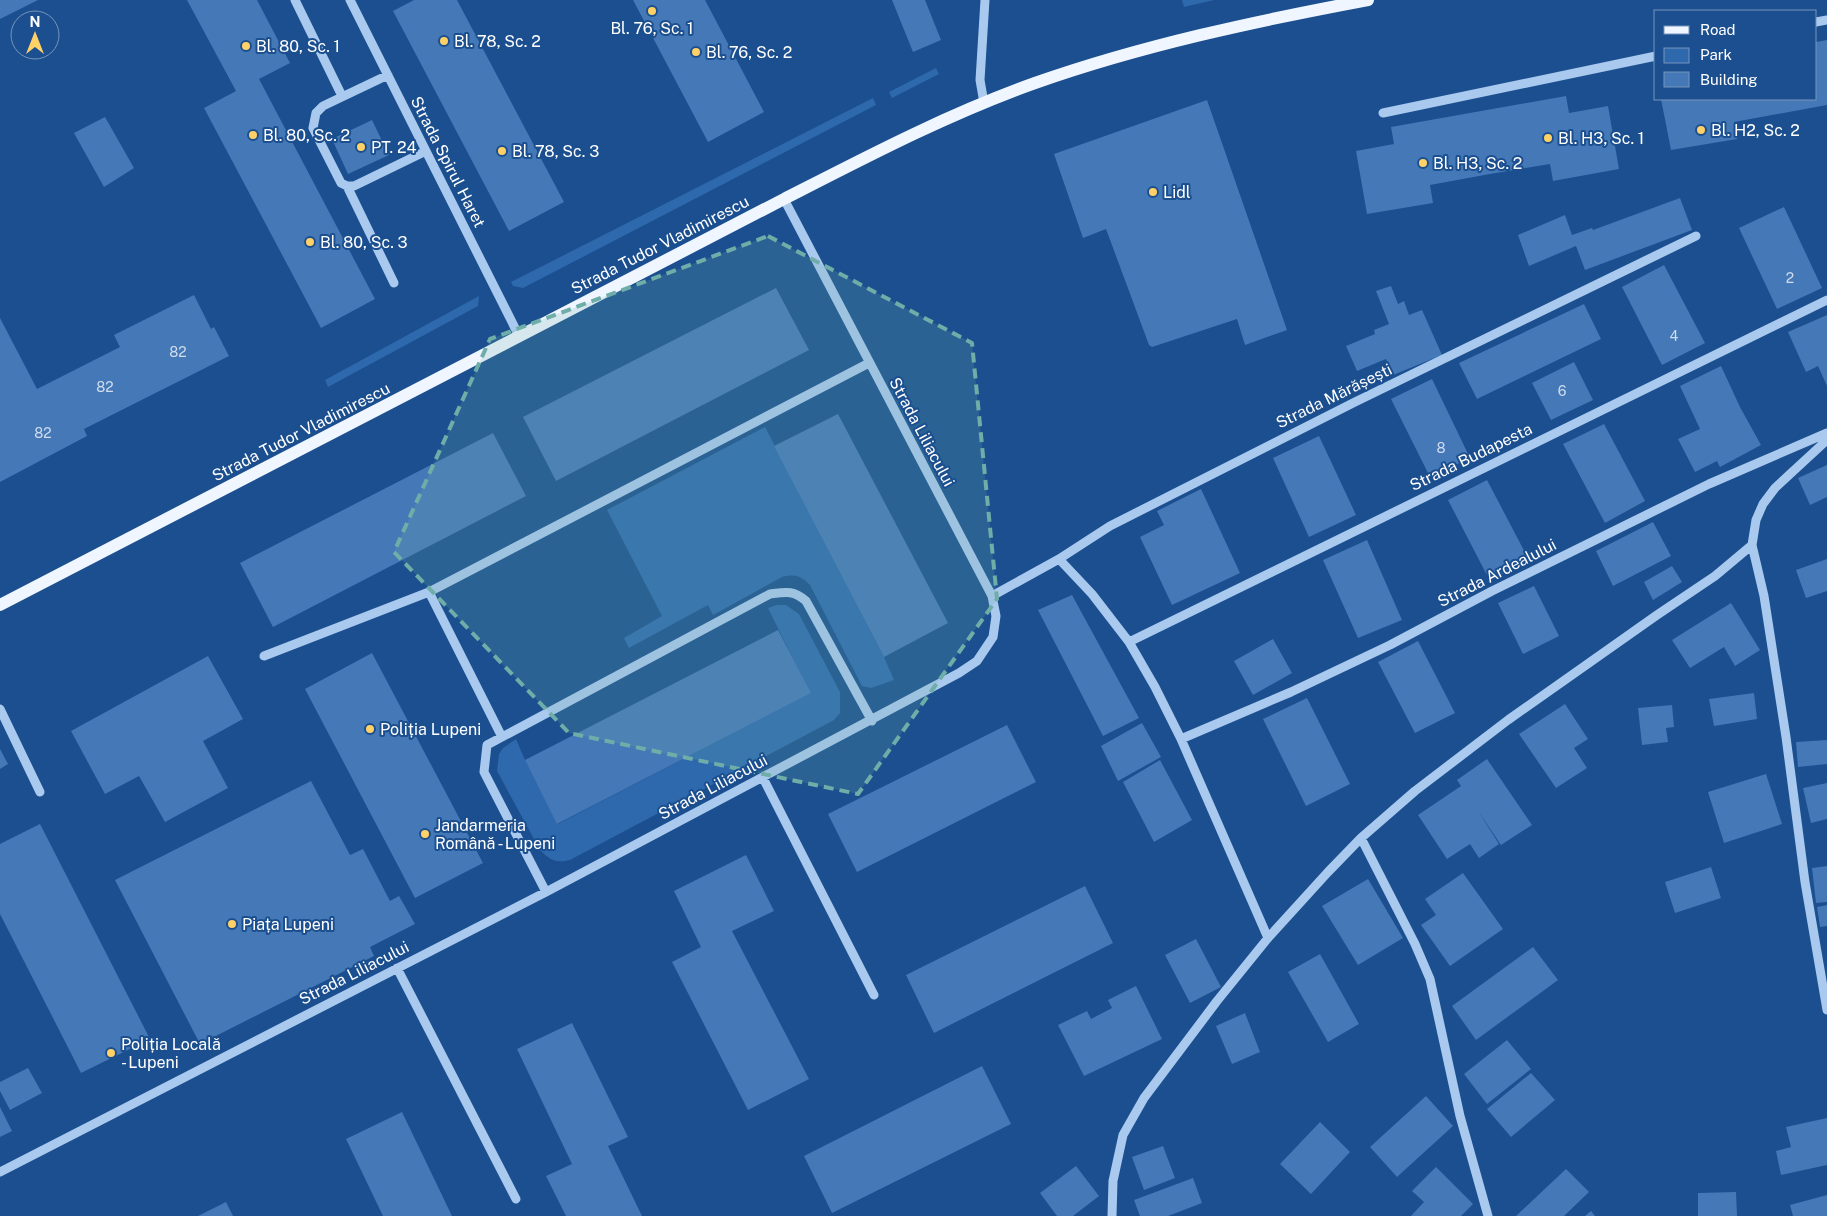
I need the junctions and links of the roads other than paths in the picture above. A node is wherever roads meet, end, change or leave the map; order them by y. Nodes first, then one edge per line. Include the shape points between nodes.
1 (295, 0) edge
2 (350, 0) edge
3 (985, 0) edge
4 (1368, 0) edge
5 (1654, 56) edge
6 (388, 76) junction
7 (342, 96) junction
8 (984, 103) junction
9 (1383, 113) dead end
10 (426, 151) junction
11 (347, 186) junction
12 (784, 199) junction
13 (1696, 236) dead end
14 (394, 282) dead end
15 (1827, 300) edge
16 (519, 336) junction
17 (869, 363) junction
18 (1827, 433) edge
19 (1827, 440) edge
20 (1752, 545) junction
21 (1059, 559) junction
22 (429, 592) junction
23 (992, 596) junction
24 (0, 605) edge
25 (1129, 642) junction
26 (264, 656) dead end
27 (0, 709) edge
28 (872, 720) junction
29 (502, 737) junction
30 (1181, 739) junction
31 (762, 778) junction
32 (40, 792) dead end
33 (1361, 838) junction
34 (546, 892) junction
35 (1268, 938) junction
36 (397, 968) junction
37 (874, 995) dead end
38 (1827, 1010) edge
39 (0, 1172) edge
40 (516, 1198) dead end
41 (1112, 1216) edge
42 (1488, 1216) edge

1 - 7 street
2 - 6 street, Strada Spirul Haret
3 - 8 street via 980,80
4 - 8 main road, Strada Tudor Vladimirescu via 1167,43 1044,80
5 - 9 street
6 - 7 street
6 - 10 street, Strada Spirul Haret
7 - 11 street via 316,113 313,128 341,183
8 - 12 main road, Strada Tudor Vladimirescu via 905,137
10 - 11 street via 354,186
10 - 16 street, Strada Spirul Haret
11 - 14 street
12 - 16 main road, Strada Tudor Vladimirescu
12 - 17 street, Strada Liliacului
13 - 21 street, Strada Mărășești via 1136,512
15 - 25 street, Strada Budapesta
16 - 24 main road, Strada Tudor Vladimirescu
17 - 22 street
17 - 23 street, Strada Liliacului
18 - 30 street, Strada Ardealului via 1709,484 1291,692
19 - 20 street via 1775,488 1763,504 1756,520
20 - 33 street via 1715,576 1508,720 1415,790
20 - 38 street via 1764,596 1804,882
21 - 23 street, Strada Mărășești
21 - 25 street via 1092,594
22 - 26 street
22 - 29 street
23 - 28 street, Strada Liliacului via 996,616 993,637 977,661
25 - 30 street
27 - 32 street
28 - 29 street via 806,601 797,593 783,592 770,594
28 - 31 street, Strada Liliacului
29 - 34 street via 487,745 484,772
30 - 35 street
31 - 34 street, Strada Liliacului
31 - 37 street
33 - 35 street
33 - 42 street via 1416,944 1430,979 1460,1116
34 - 36 street, Strada Liliacului
35 - 41 street via 1144,1098 1123,1135 1113,1181
36 - 39 street, Strada Liliacului
36 - 40 street

